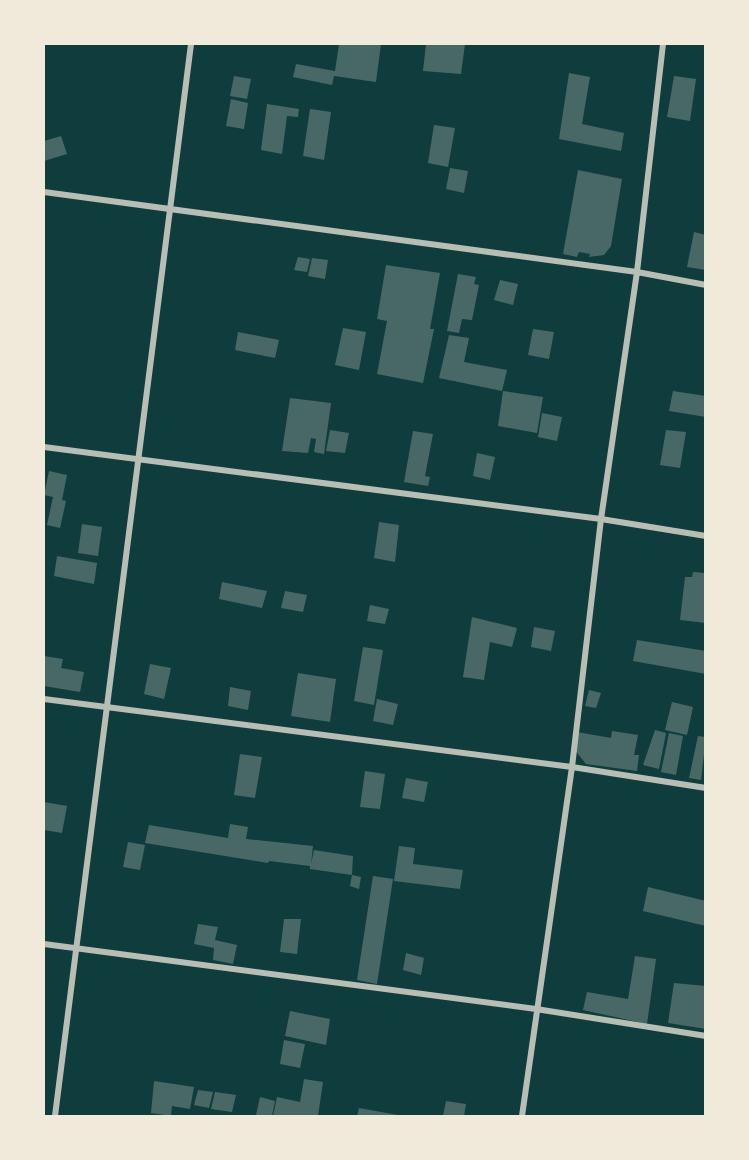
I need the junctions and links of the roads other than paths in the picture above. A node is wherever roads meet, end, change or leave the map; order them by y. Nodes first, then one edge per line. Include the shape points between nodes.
1 (191, 44) edge
2 (663, 44) edge
3 (44, 192) edge
4 (170, 208) junction
5 (637, 272) junction
6 (705, 285) edge
7 (44, 447) edge
8 (138, 461) junction
9 (601, 519) junction
10 (705, 536) edge
11 (44, 699) edge
12 (107, 707) junction
13 (572, 767) junction
14 (705, 788) edge
15 (44, 944) edge
16 (76, 948) junction
17 (536, 1009) junction
18 (705, 1036) edge
19 (55, 1116) edge
20 (522, 1116) edge

1 - 4 street
2 - 5 street
3 - 4 street
4 - 5 street
4 - 8 street
5 - 6 street
5 - 9 street
7 - 8 street
8 - 9 street
8 - 12 street
9 - 10 street
9 - 13 street
11 - 12 street
12 - 13 street
12 - 16 street
13 - 14 street
13 - 17 street
15 - 16 street
16 - 17 street
16 - 19 street
17 - 18 street
17 - 20 street

